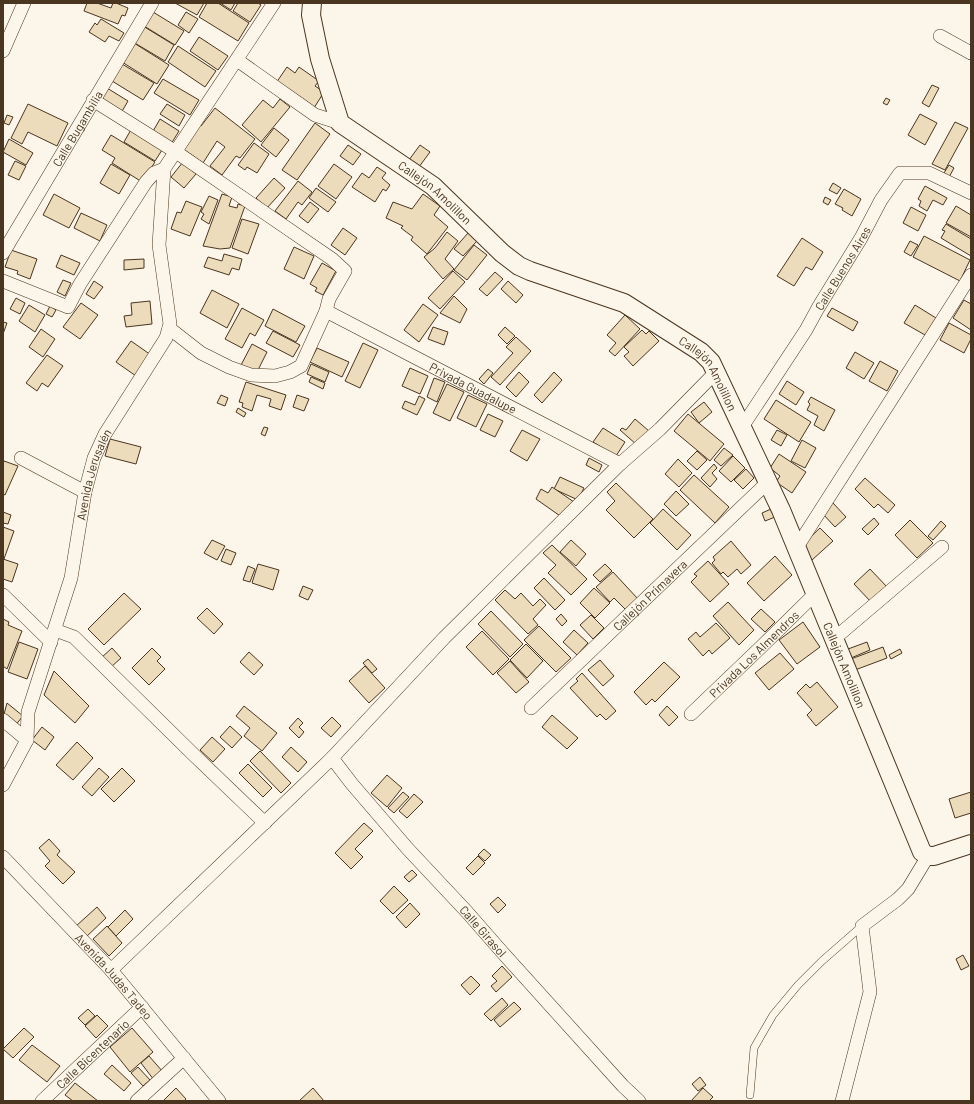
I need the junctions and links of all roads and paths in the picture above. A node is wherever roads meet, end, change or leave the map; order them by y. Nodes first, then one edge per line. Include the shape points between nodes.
1 (24, 3) edge
2 (152, 3) edge
3 (274, 3) edge
4 (312, 3) edge
5 (940, 36) dead end
6 (3, 51) edge
7 (971, 53) edge
8 (236, 60) junction
9 (93, 100) junction
10 (340, 122) junction
11 (176, 152) junction
12 (164, 169) junction
13 (971, 193) edge
14 (3, 253) edge
15 (971, 275) edge
16 (3, 281) edge
17 (326, 311) junction
18 (169, 328) junction
19 (716, 372) junction
20 (742, 427) junction
21 (21, 458) dead end
22 (620, 464) junction
23 (768, 482) junction
24 (85, 492) junction
25 (797, 547) junction
26 (942, 547) dead end
27 (816, 593) junction
28 (3, 596) edge
29 (53, 636) junction
30 (835, 638) junction
31 (531, 708) dead end
32 (691, 714) dead end
33 (3, 720) edge
34 (27, 740) junction
35 (332, 758) junction
36 (3, 785) edge
37 (265, 823) junction
38 (971, 844) edge
39 (928, 856) junction
40 (3, 857) edge
41 (862, 926) junction
42 (111, 970) junction
43 (142, 1007) junction
44 (184, 1058) junction
45 (750, 1095) dead end
46 (42, 1101) edge
47 (137, 1101) edge
48 (219, 1101) edge
49 (638, 1101) edge
50 (842, 1101) edge

1 - 6 street
2 - 9 street, Calle Bugambilia
3 - 8 street
4 - 10 street via 311,15 320,59
5 - 7 street
8 - 10 street via 316,115
8 - 11 street
9 - 11 street
9 - 14 street, Calle Bugambilia
10 - 19 street, Callejón Amolillon via 433,186 502,253 519,266 624,304 701,352
11 - 12 street
11 - 17 street via 332,259 345,271 329,299
12 - 16 street via 154,173 146,182 68,306
12 - 18 street, Avenida Jerusalén via 160,245
13 - 20 street, Calle Buenos Aires via 929,173 900,172 881,200 862,238 806,330
15 - 25 street
17 - 18 street via 301,366 275,376 251,375 229,367 200,353
17 - 22 street, Privada Guadalupe
18 - 24 street, Avenida Jerusalén via 166,338 105,434 94,458
19 - 20 street, Callejón Amolillon
19 - 22 street via 660,429
20 - 23 street, Callejón Amolillon
21 - 24 street
22 - 35 street via 444,638
23 - 25 street, Callejón Amolillon
23 - 31 street, Callejón Primavera
24 - 29 street, Avenida Jerusalén via 72,578
25 - 27 street, Callejón Amolillon
26 - 30 street
27 - 30 street, Callejón Amolillon
27 - 32 street, Privada Los Almendros
28 - 29 street
29 - 34 street, Avenida Jerusalén via 28,712
29 - 37 street via 74,637
30 - 39 street, Callejón Amolillon via 922,852
33 - 34 street
34 - 36 street, Avenida Jerusalén
35 - 37 street
35 - 49 street, Calle Girasol via 412,853
37 - 42 street
38 - 39 street
39 - 41 street via 908,889
40 - 42 street, Avenida Judas Tadeo
41 - 45 lane via 798,985 773,1015 754,1048
41 - 50 street via 870,992
42 - 43 street, Avenida Judas Tadeo
43 - 44 street, Avenida Judas Tadeo
43 - 46 street, Calle Bicentenario
44 - 47 street
44 - 48 street, Avenida Judas Tadeo

